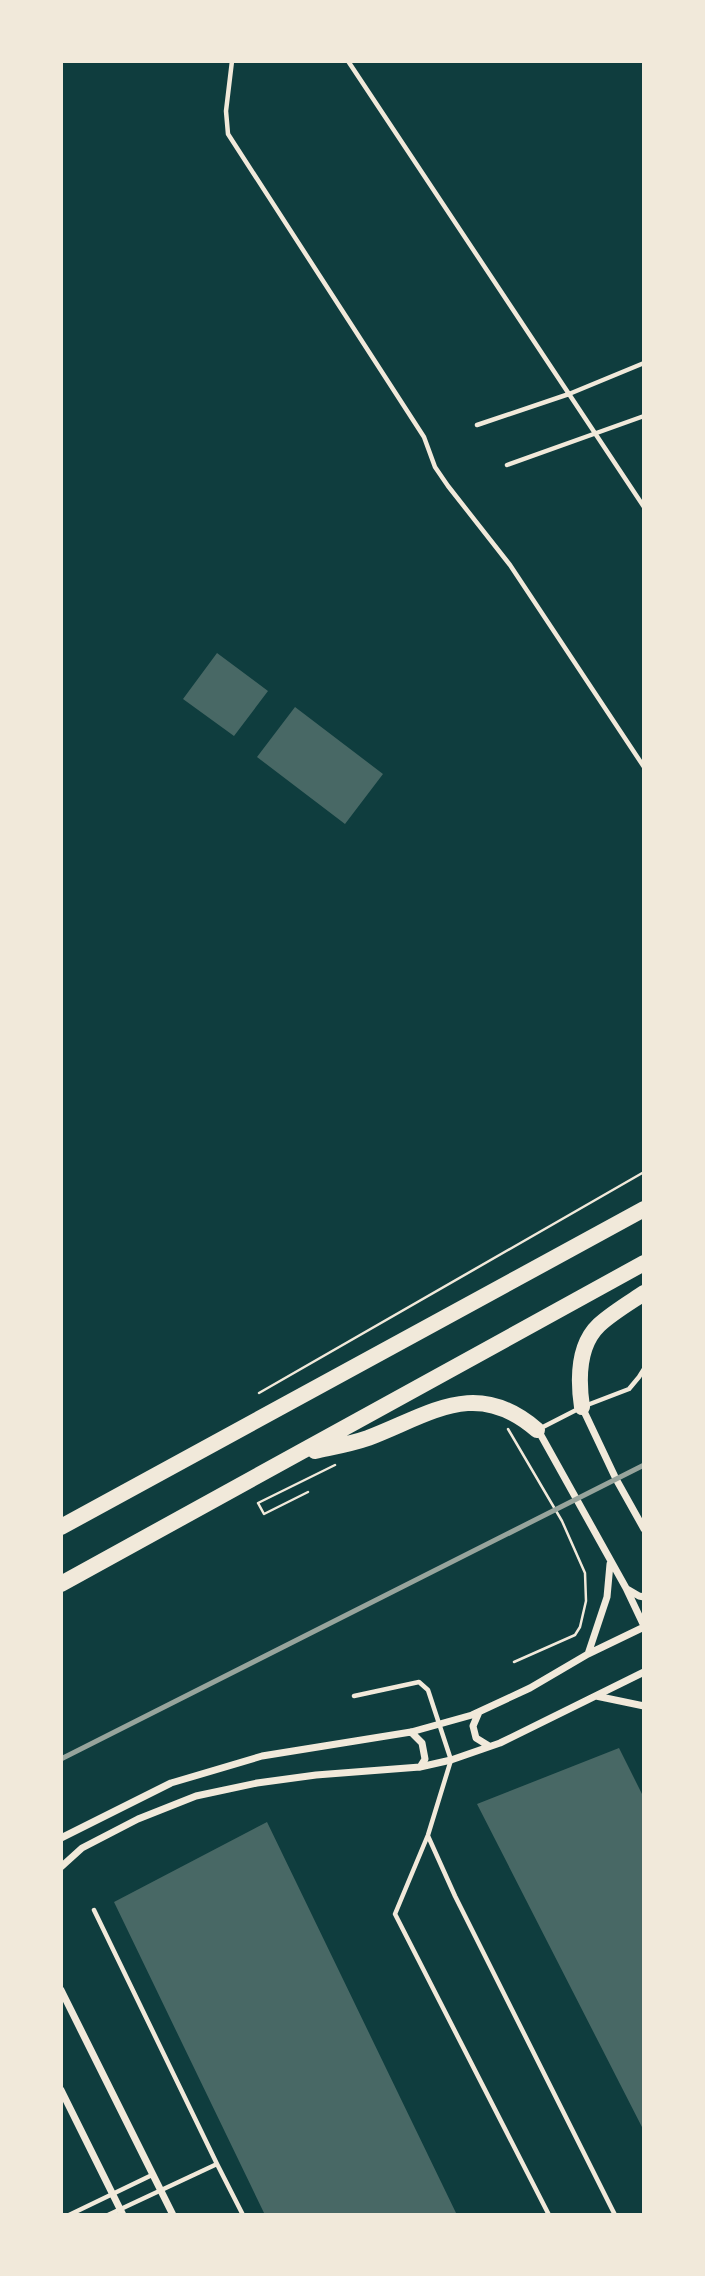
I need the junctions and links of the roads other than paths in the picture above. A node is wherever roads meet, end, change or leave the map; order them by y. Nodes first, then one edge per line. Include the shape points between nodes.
1 (232, 61) edge
2 (348, 61) edge
3 (644, 363) edge
4 (569, 394) junction
5 (644, 416) edge
6 (477, 425) dead end
7 (595, 435) junction
8 (508, 465) dead end
9 (644, 507) edge
10 (644, 767) edge
11 (644, 1209) edge
12 (644, 1263) edge
13 (644, 1293) edge
14 (644, 1369) edge
15 (582, 1407) junction
16 (537, 1430) junction
17 (299, 1454) junction
18 (61, 1527) edge
19 (644, 1529) edge
20 (610, 1563) junction
21 (61, 1584) edge
22 (626, 1588) junction
23 (644, 1597) edge
24 (644, 1626) edge
25 (588, 1654) junction
26 (644, 1672) edge
27 (354, 1696) dead end
28 (595, 1696) junction
29 (644, 1706) edge
30 (479, 1711) junction
31 (439, 1726) junction
32 (411, 1732) junction
33 (489, 1746) junction
34 (451, 1760) junction
35 (420, 1768) junction
36 (428, 1835) junction
37 (61, 1838) edge
38 (61, 1867) edge
39 (94, 1910) dead end
40 (61, 1990) edge
41 (61, 2090) edge
42 (217, 2164) junction
43 (152, 2175) junction
44 (159, 2189) junction
45 (112, 2194) junction
46 (121, 2212) edge
47 (170, 2214) edge
48 (69, 2215) edge
49 (108, 2215) edge
50 (243, 2215) edge
51 (549, 2215) edge
52 (615, 2215) edge

1 - 10 lane via 228,134 424,437 435,467 510,565
2 - 4 lane
3 - 4 lane
4 - 6 lane
4 - 7 lane
5 - 7 lane
7 - 8 lane
7 - 9 lane
11 - 18 highway
12 - 17 highway
13 - 15 highway via 598,1326 587,1343 580,1362
14 - 15 lane via 629,1388
15 - 16 lane
15 - 19 street
16 - 17 highway via 519,1414 490,1403 443,1406 366,1438
16 - 20 street
17 - 21 highway
20 - 22 street
20 - 25 street via 607,1597
22 - 23 street
22 - 24 street
24 - 25 street
25 - 30 street
26 - 28 street
27 - 31 lane via 419,1682 428,1690
28 - 29 street
28 - 33 street
30 - 31 street
30 - 33 street via 473,1726 475,1738
31 - 32 street
31 - 34 lane
32 - 35 street via 422,1743 425,1759
32 - 37 street via 262,1756 171,1783
33 - 34 street
34 - 35 street
34 - 36 lane
35 - 38 street via 317,1775 197,1796 82,1848
36 - 51 lane via 395,1914
36 - 52 lane
39 - 42 lane
40 - 43 street
41 - 45 street
42 - 44 lane
42 - 50 lane
43 - 44 street
43 - 45 lane
44 - 46 lane
44 - 47 street
45 - 46 street
45 - 48 lane
46 - 49 lane

